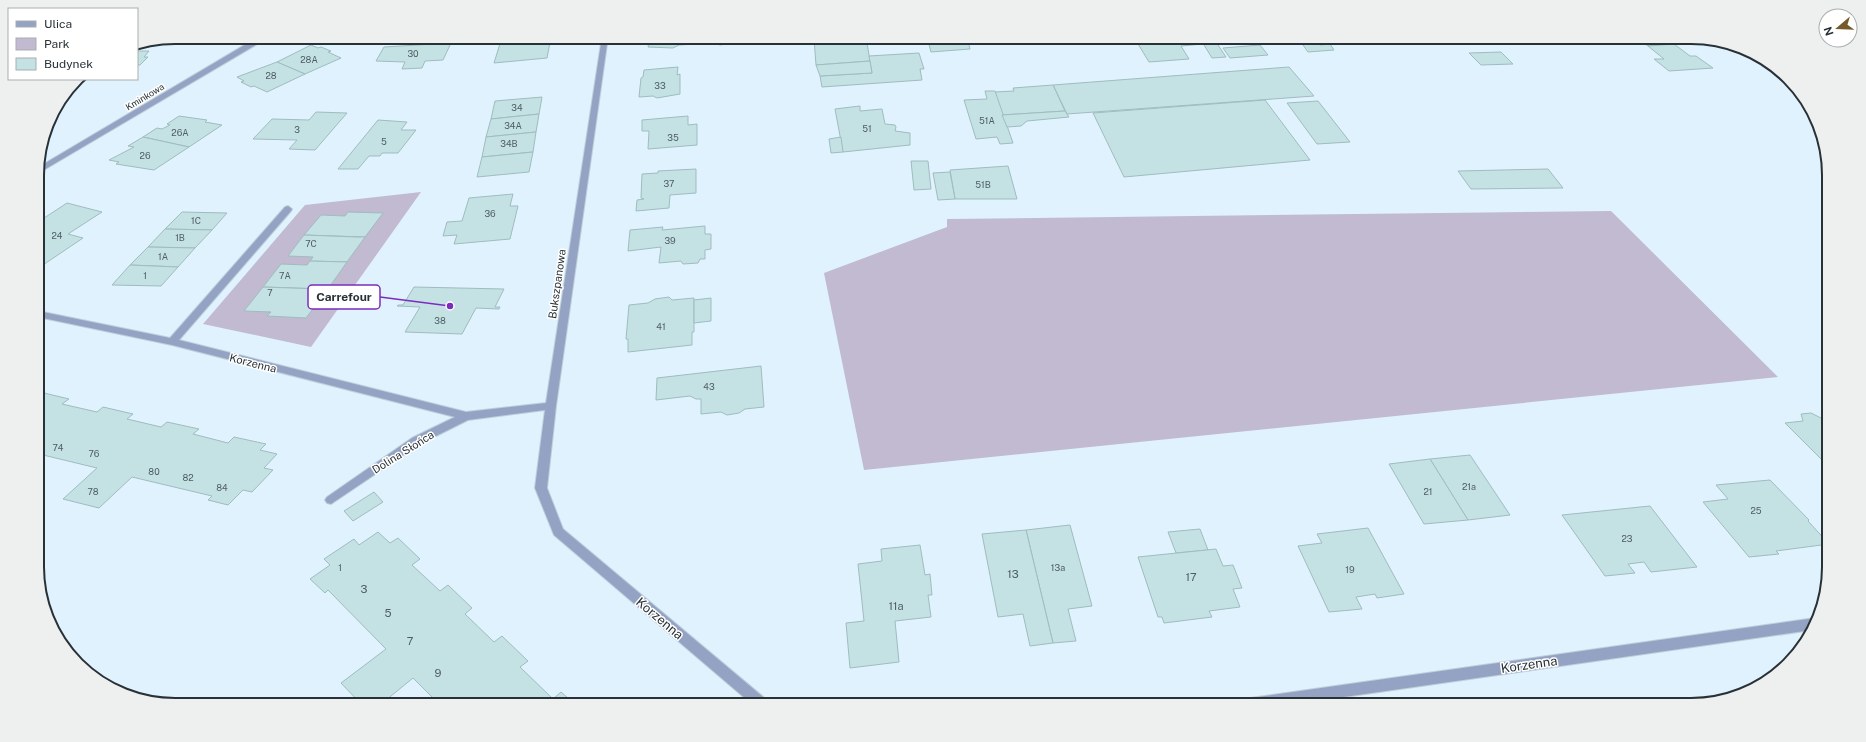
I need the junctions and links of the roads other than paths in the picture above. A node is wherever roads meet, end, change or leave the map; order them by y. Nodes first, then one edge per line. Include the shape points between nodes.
1 (254, 44) edge
2 (604, 44) edge
3 (44, 168) edge
4 (288, 208) dead end
5 (44, 315) edge
6 (172, 342) junction
7 (551, 406) junction
8 (466, 416) junction
9 (331, 500) dead end
10 (558, 532) joint
11 (1809, 625) edge
12 (755, 698) edge
13 (1293, 698) edge

1 - 3 street, Kminkowa
2 - 7 street, Bukszpanowa
4 - 6 street
5 - 6 street, Korzenna
6 - 8 street, Korzenna
7 - 8 street, Dolina Słońca
7 - 10 street, Bukszpanowa via 541,488
8 - 9 street, Dolina Słońca via 416,441
10 - 12 street, Korzenna
11 - 13 street, Korzenna

